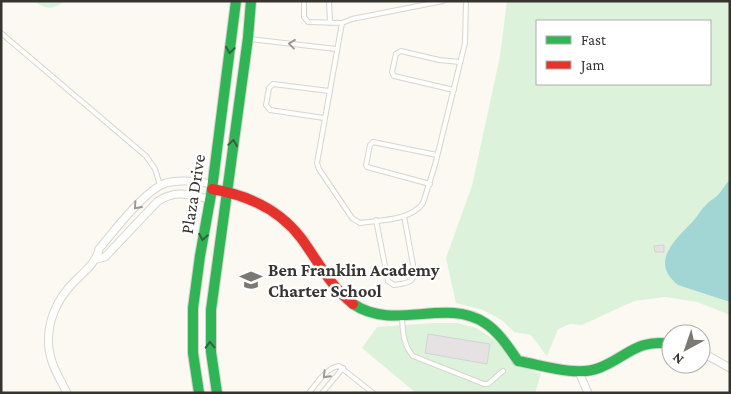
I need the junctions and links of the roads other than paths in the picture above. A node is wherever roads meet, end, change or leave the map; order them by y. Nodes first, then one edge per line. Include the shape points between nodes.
1 (236, 1) edge
2 (251, 1) edge
3 (304, 1) edge
4 (329, 1) edge
5 (404, 1) edge
6 (443, 1) edge
7 (466, 1) edge
8 (432, 2) edge
9 (405, 8) junction
10 (330, 23) junction
11 (342, 23) junction
12 (1, 33) edge
13 (248, 38) junction
14 (336, 49) junction
15 (460, 62) junction
16 (329, 90) junction
17 (454, 90) junction
18 (324, 118) junction
19 (437, 156) junction
20 (430, 184) junction
21 (160, 186) junction
22 (212, 191) junction
23 (227, 191) junction
24 (404, 216) junction
25 (376, 220) junction
26 (97, 258) junction
27 (402, 318) junction
28 (661, 342) edge
29 (711, 358) edge
30 (343, 368) junction
31 (730, 368) edge
32 (503, 371) dead end
33 (579, 372) junction
34 (67, 393) edge
35 (199, 393) edge
36 (216, 393) edge
37 (309, 393) edge
38 (322, 393) edge
39 (373, 393) edge
40 (588, 393) edge

1 -> 22 street, Plaza Drive
2 - 13 street, Plaza Drive
3 - 10 lane via 304,17 308,22
4 - 10 lane
5 - 9 lane
6 - 8 lane
7 - 15 lane via 465,43
8 - 9 lane
9 - 11 lane
10 - 11 lane
11 - 14 lane
12 - 21 lane via 146,156 155,169
14 -> 13 lane
23 -> 13 street, Plaza Drive
14 - 16 lane
15 - 17 lane
15 - 17 lane via 401,51 396,54 392,72 394,76
16 - 18 lane
16 - 18 lane via 273,84 269,88 266,105 270,110
17 - 19 lane
18 - 25 lane via 316,156 319,169 352,218 360,223
19 - 20 lane
19 - 20 lane via 373,142 370,145 367,166
20 - 24 lane via 419,208
21 - 22 street via 180,181
21 -> 26 street via 99,248
22 - 23 street
22 - 26 street via 165,196 105,257
22 -> 35 street, Plaza Drive via 193,308 193,353
23 - 27 street via 252,200 282,219 298,235 333,286 350,302 370,314
36 -> 23 street, Plaza Drive via 211,362 211,310
24 - 25 lane
24 - 25 lane via 414,270 409,283 394,285 388,281
26 - 34 street via 63,293 55,305 50,326 49,349 54,369
27 - 32 lane via 403,340 413,356 484,384
27 - 33 street via 451,313 472,317 492,327 518,361
28 - 33 street via 634,348 599,368
29 - 31 street
30 -> 37 lane via 336,366 331,369
30 - 38 lane
30 - 39 lane
33 - 40 street

